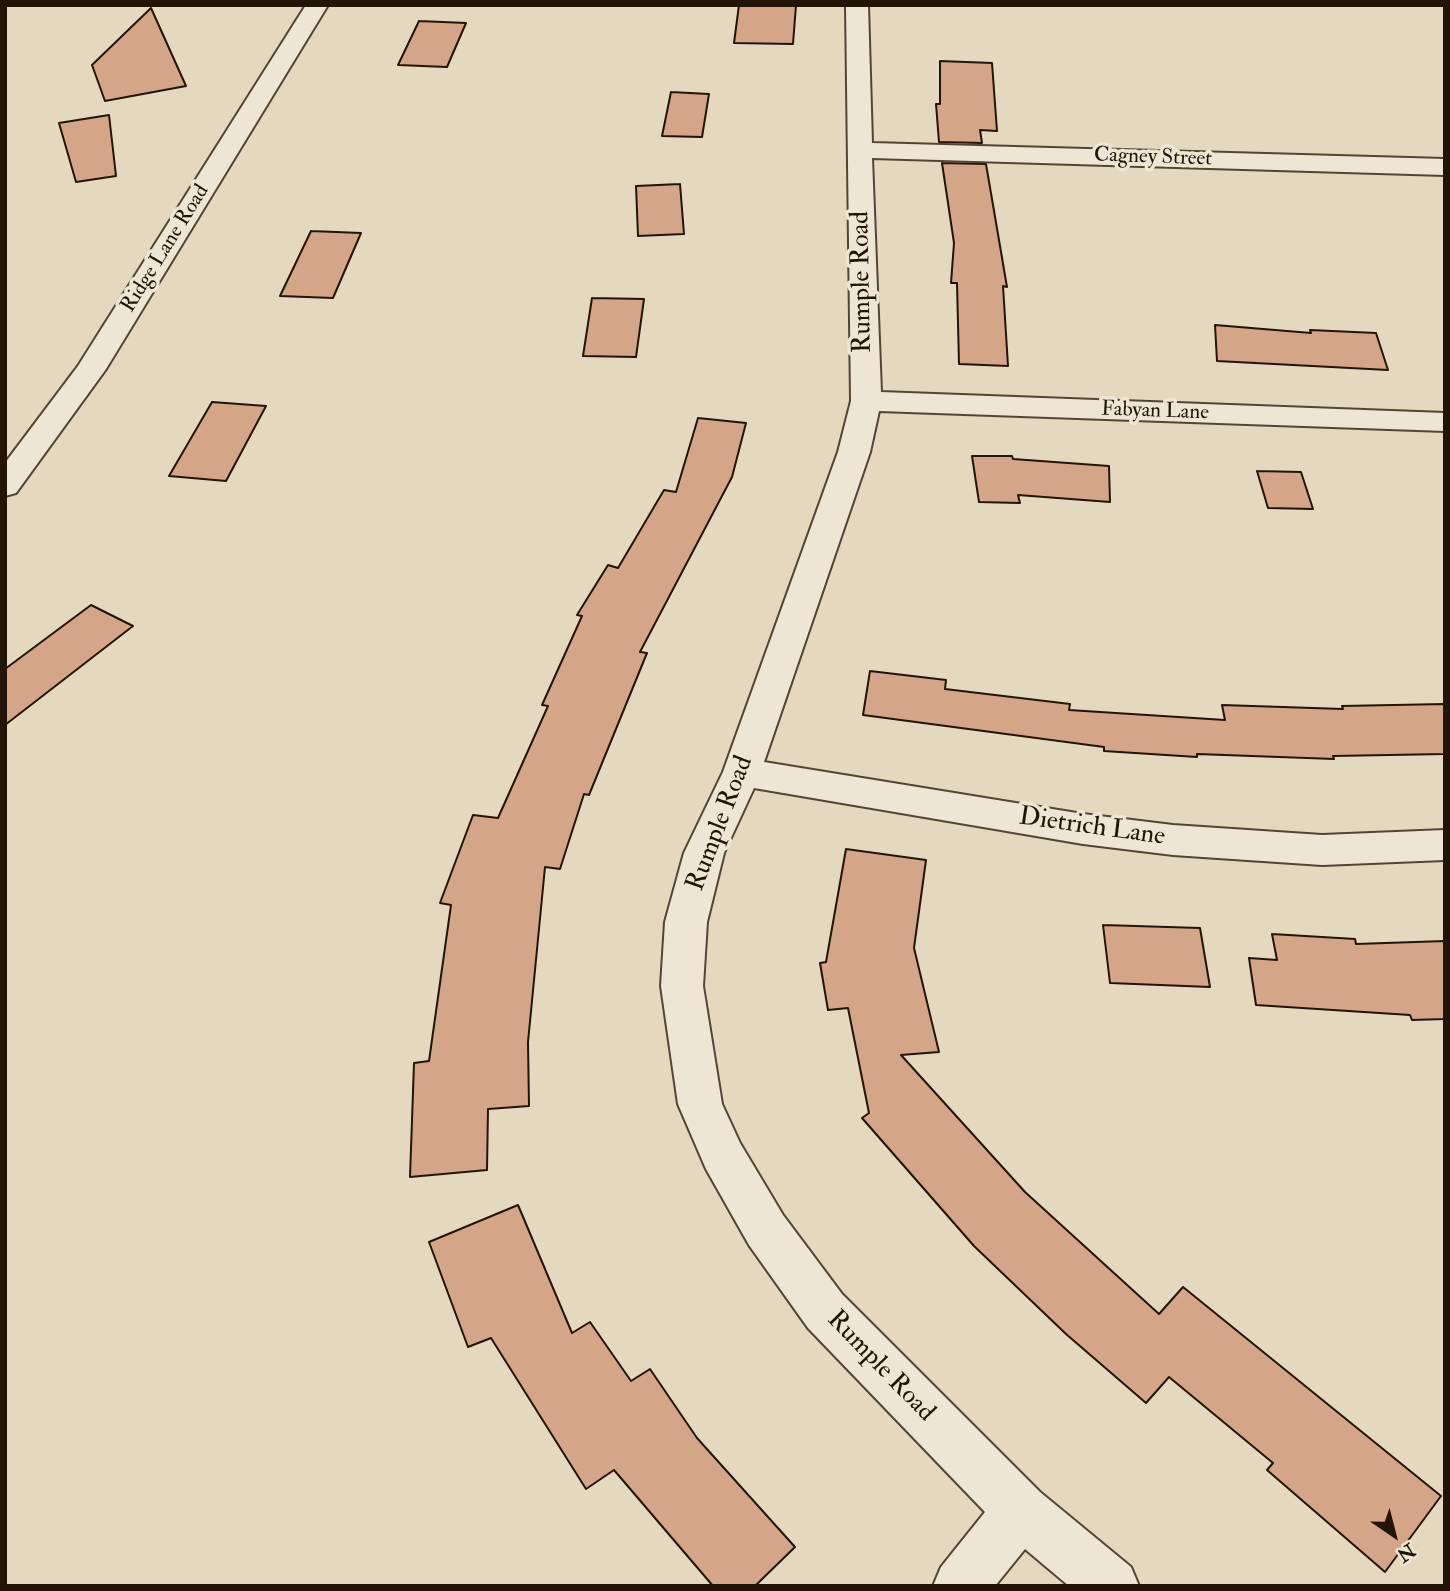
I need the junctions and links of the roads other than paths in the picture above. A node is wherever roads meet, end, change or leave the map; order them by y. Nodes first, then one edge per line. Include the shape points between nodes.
1 (317, 5) edge
2 (858, 5) edge
3 (861, 150) junction
4 (1445, 167) edge
5 (866, 401) junction
6 (1445, 422) edge
7 (5, 486) edge
8 (741, 772) junction
9 (1445, 845) edge
10 (1021, 1511) junction
11 (960, 1586) edge
12 (1112, 1586) edge

1 - 7 street, Ridge Lane Road via 91,369
2 - 3 street, Rumple Road
3 - 4 street, Cagney Street
3 - 5 street, Rumple Road
5 - 6 street, Fabyan Lane
5 - 8 street, Rumple Road via 854,452
8 - 9 street, Dietrich Lane via 1172,840 1322,850
8 - 10 street, Rumple Road via 704,853 686,922 682,986 700,1104 722,1155 766,1230 825,1311
10 - 11 street
10 - 12 street, Rumple Road

